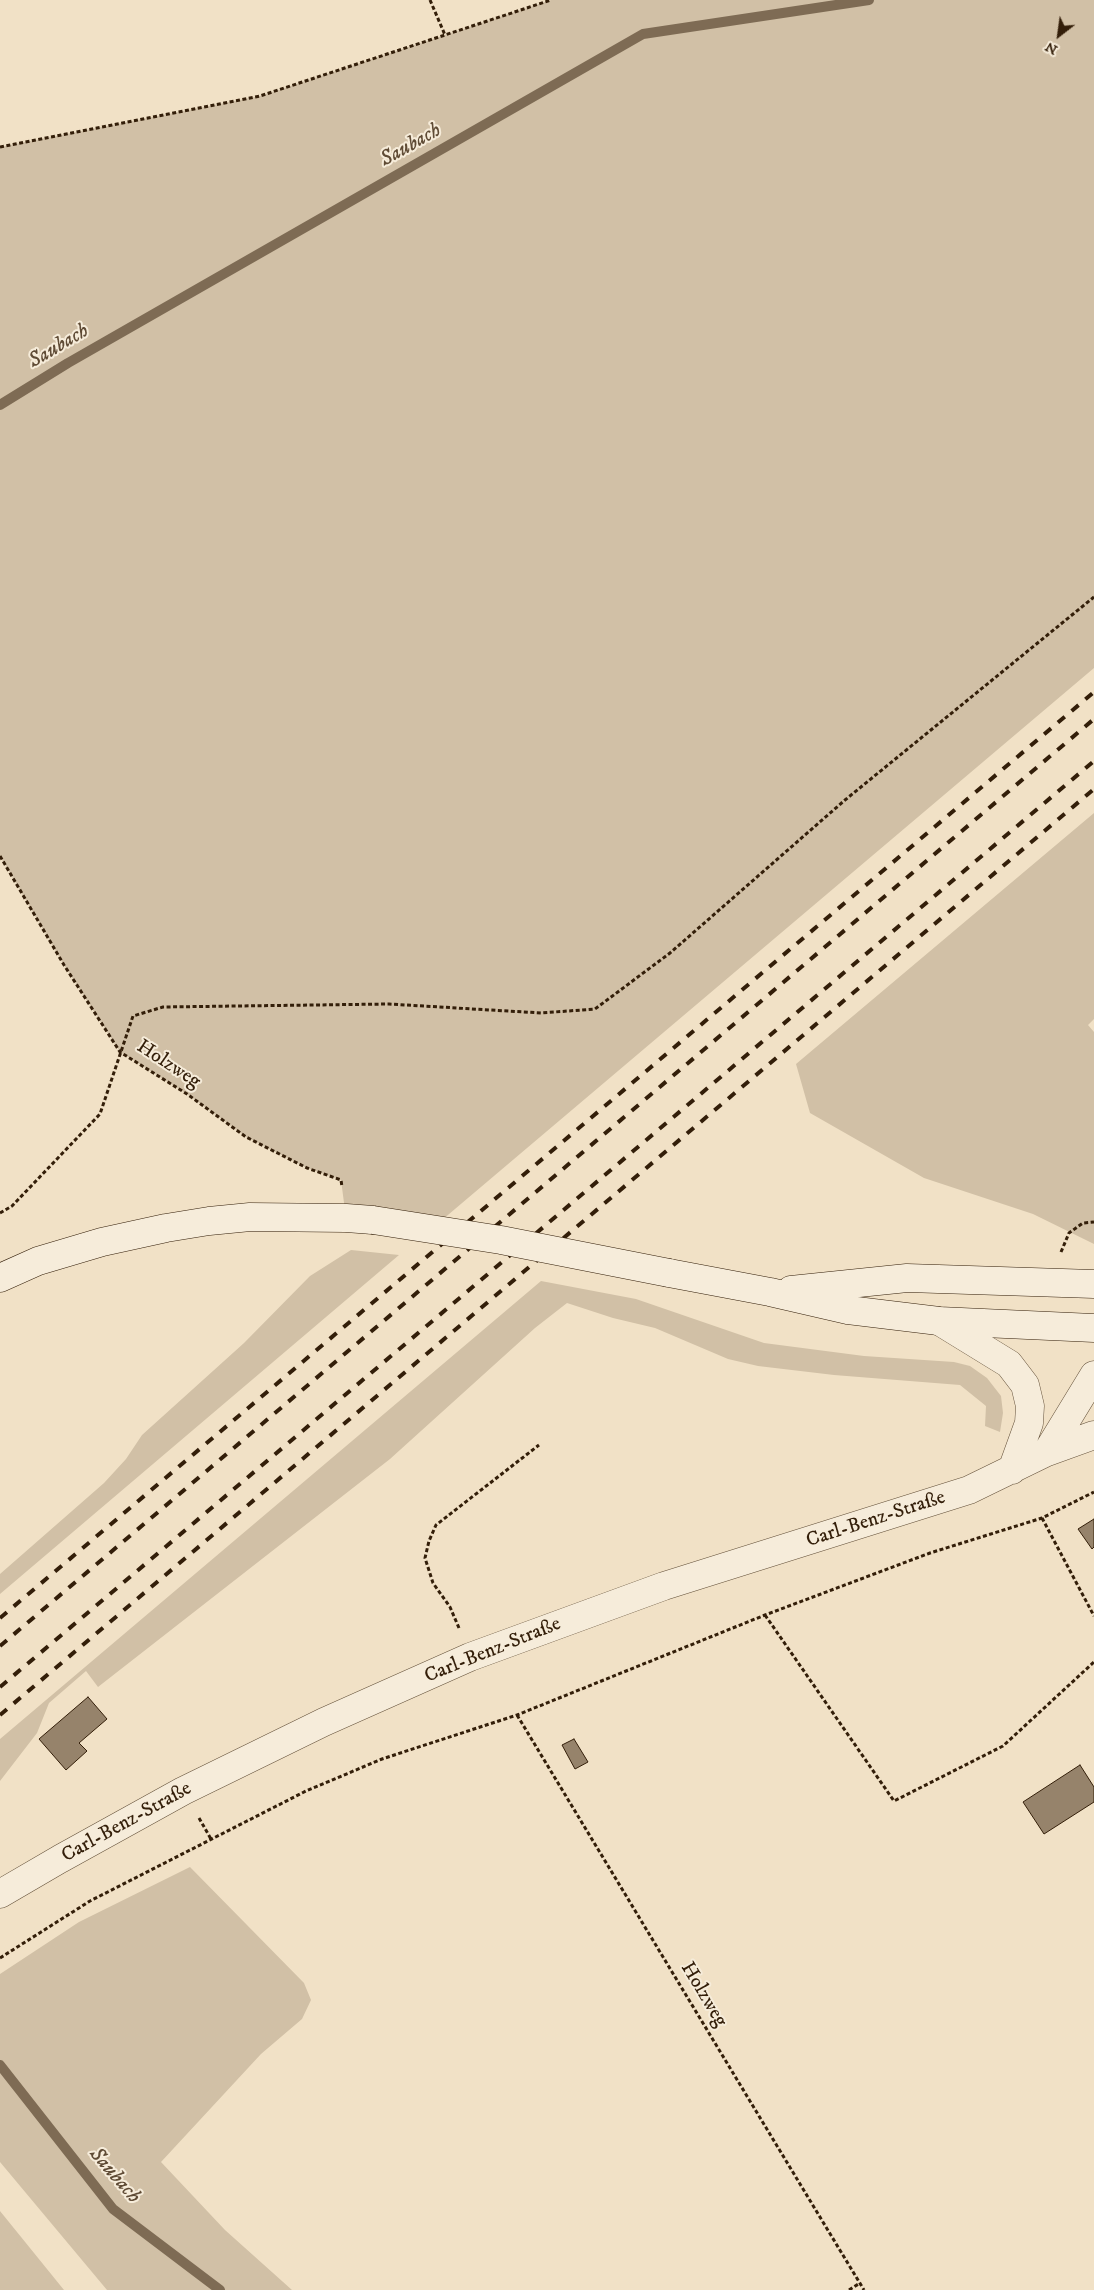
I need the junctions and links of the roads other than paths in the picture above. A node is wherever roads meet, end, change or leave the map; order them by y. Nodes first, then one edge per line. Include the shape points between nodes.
1 (0, 1278) edge
2 (1094, 1284) edge
3 (770, 1292) junction
4 (939, 1321) junction
5 (1094, 1328) edge
6 (1094, 1375) edge
7 (1094, 1436) edge
8 (1047, 1452) junction
9 (1012, 1470) junction
10 (0, 1894) edge

1 - 3 street, bridge via 38,1261 166,1228 250,1217 346,1218 501,1240
2 - 3 street via 907,1278
3 - 4 street via 848,1310
4 - 5 street
4 - 9 street via 1009,1364 1025,1385 1030,1406 1029,1423
6 - 8 street
7 - 8 street, Carl-Benz-Straße
8 - 9 street, Carl-Benz-Straße
9 - 10 street, Carl-Benz-Straße via 969,1490 664,1586 470,1657 324,1722 183,1791

